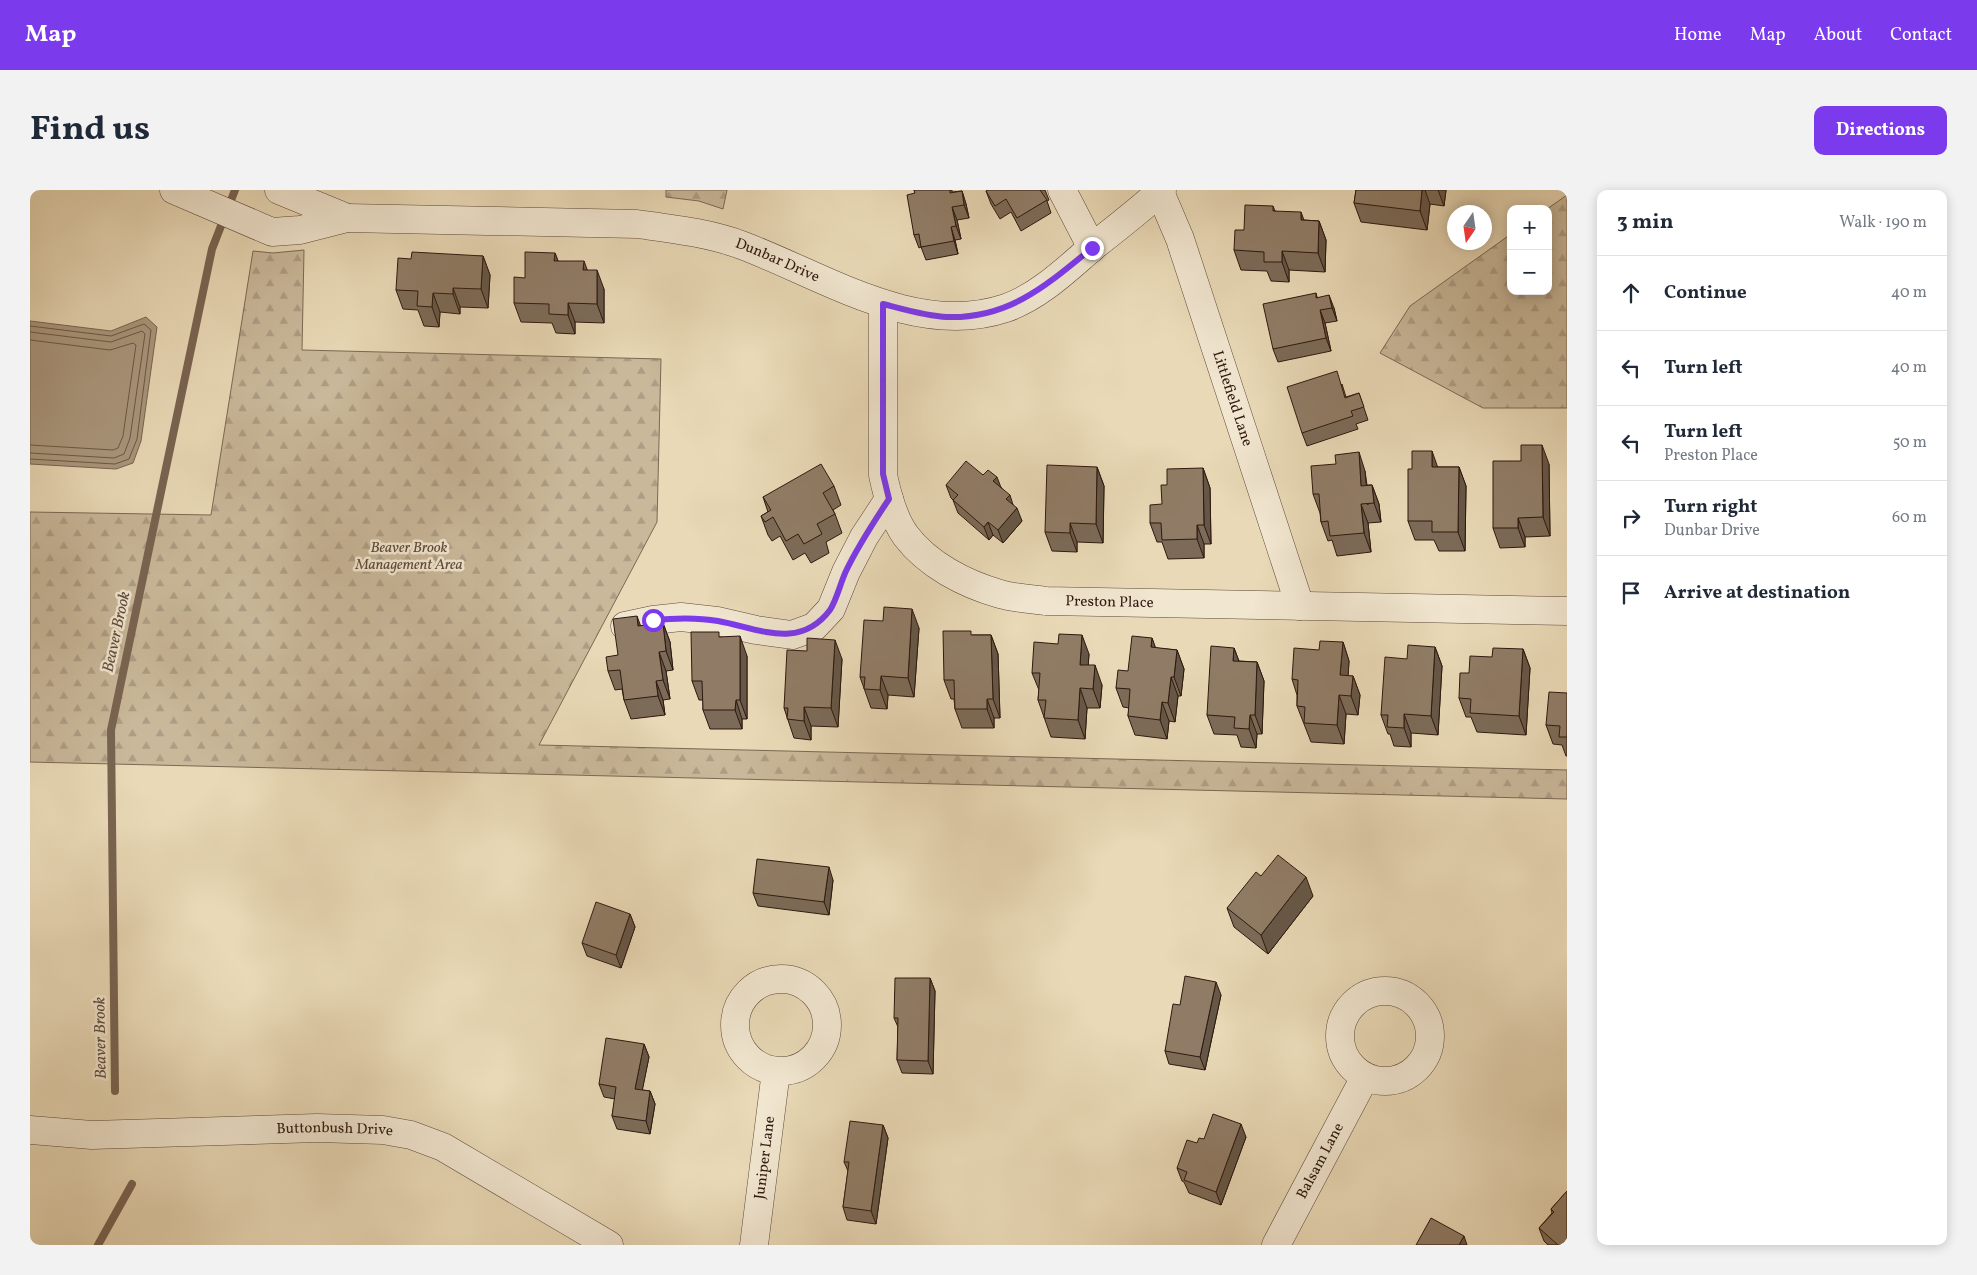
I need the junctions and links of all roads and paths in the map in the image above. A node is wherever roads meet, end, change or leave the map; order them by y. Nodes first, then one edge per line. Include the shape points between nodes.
1 (1062, 190) edge
2 (1161, 191) edge
3 (284, 192) edge
4 (179, 193) edge
5 (347, 218) junction
6 (1092, 248) junction
7 (883, 304) junction
8 (889, 499) junction
9 (1300, 606) junction
10 (1567, 611) edge
11 (625, 626) edge
12 (776, 1071) dead end
13 (1365, 1077) dead end
14 (30, 1130) edge
15 (609, 1245) edge
16 (754, 1245) edge
17 (1276, 1245) edge

1 - 6 street
2 - 6 street, Dunbar Drive
2 - 9 street, Littlefield Lane via 1180,239
3 - 5 street, Dunbar Drive
4 - 5 street, Dunbar Drive via 272,232 300,230
5 - 7 street, Dunbar Drive via 637,224 675,229 742,246
6 - 7 street, Dunbar Drive via 1053,280 1006,308 947,317
7 - 8 street, Preston Place via 883,474
8 - 9 street, Preston Place via 905,535 930,560 967,583 1002,595 1046,602
8 - 11 street via 864,536 831,609 814,627 792,635 681,617
9 - 10 street, Preston Place
12 - 16 street, Juniper Lane
13 - 17 street, Balsam Lane
14 - 15 street, Buttonbush Drive via 92,1135 317,1128 383,1130 443,1147

